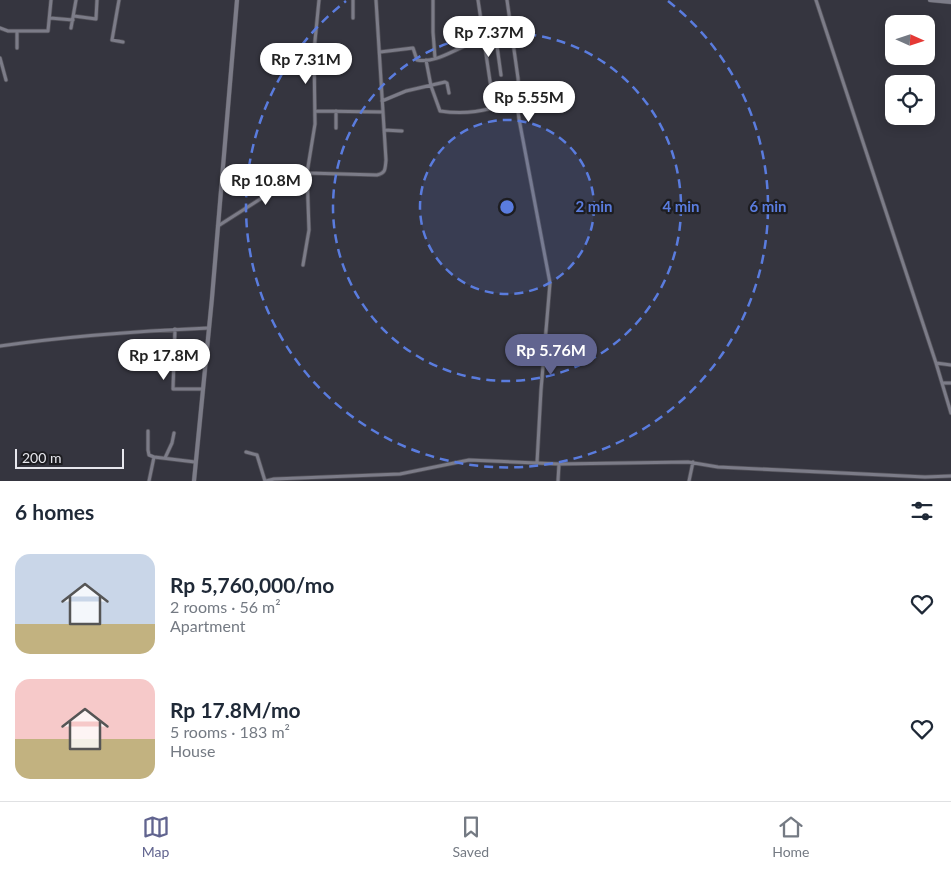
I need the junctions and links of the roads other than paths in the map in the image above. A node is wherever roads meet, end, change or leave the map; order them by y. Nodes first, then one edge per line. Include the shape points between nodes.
1 (51, 0) edge
2 (76, 0) edge
3 (97, 0) edge
4 (119, 0) edge
5 (237, 0) edge
6 (319, 0) edge
7 (353, 0) edge
8 (376, 0) edge
9 (433, 0) edge
10 (478, 0) edge
11 (507, 0) edge
12 (816, 0) edge
13 (930, 0) edge
14 (951, 2) edge
15 (50, 18) junction
16 (73, 18) junction
17 (353, 18) dead end
18 (0, 28) edge
19 (71, 28) dead end
20 (17, 31) junction
21 (512, 35) junction
22 (496, 39) junction
23 (485, 41) junction
24 (123, 42) dead end
25 (17, 48) dead end
26 (380, 52) junction
27 (0, 58) edge
28 (435, 58) junction
29 (426, 60) junction
30 (501, 75) dead end
31 (6, 80) dead end
32 (431, 86) junction
33 (448, 93) dead end
34 (382, 100) junction
35 (509, 103) dead end
36 (494, 108) junction
37 (316, 111) junction
38 (336, 111) junction
39 (383, 112) junction
40 (336, 128) dead end
41 (384, 130) junction
42 (402, 131) dead end
43 (307, 172) junction
44 (218, 227) junction
45 (303, 265) dead end
46 (209, 328) junction
47 (175, 329) junction
48 (0, 346) edge
49 (936, 363) junction
50 (951, 365) edge
51 (942, 383) junction
52 (951, 383) edge
53 (202, 388) junction
54 (945, 394) junction
55 (951, 394) edge
56 (951, 413) edge
57 (148, 431) dead end
58 (174, 433) dead end
59 (246, 452) dead end
60 (154, 457) junction
61 (165, 458) junction
62 (195, 462) junction
63 (693, 462) junction
64 (537, 463) junction
65 (559, 464) junction
66 (368, 475) junction
67 (346, 476) junction
68 (951, 476) edge
69 (324, 479) edge
70 (149, 481) edge
71 (194, 481) edge
72 (265, 481) edge
73 (346, 481) edge
74 (371, 481) edge
75 (558, 481) edge
76 (689, 481) edge

1 - 15 street
2 - 16 street
3 - 16 street via 96,19
4 - 24 street via 112,40
5 - 44 street
6 - 37 street via 314,52
7 - 17 street
8 - 26 street
9 - 28 street
10 - 23 street
11 - 21 street
12 - 49 street
13 - 14 street
15 - 16 street
15 - 20 street via 48,31
16 - 19 street
18 - 20 street
20 - 25 street
21 - 22 street
21 - 64 street via 518,84 516,98 550,287
22 - 23 street
22 - 30 street
23 - 28 street
23 - 36 street
26 - 29 street via 413,48 417,60
26 - 34 street
27 - 31 street
28 - 29 street
29 - 32 street
32 - 33 street via 446,82
32 - 34 street
32 - 36 street via 440,111 472,112
34 - 39 street
35 - 36 street
37 - 38 street
37 - 43 street
38 - 39 street
38 - 40 street
39 - 41 street
41 - 42 street
41 - 43 street via 386,168 383,174
43 - 44 street
43 - 45 street via 309,230
44 - 46 street
46 - 47 street
46 - 53 street
47 - 48 street
47 - 53 street via 173,389
49 - 50 street
49 - 51 street
51 - 52 street
51 - 54 street
53 - 62 street
54 - 55 street
54 - 56 street
57 - 60 street via 148,453
58 - 61 street
59 - 72 street via 257,454
60 - 61 street
60 - 70 street
61 - 62 street
62 - 71 street
63 - 65 street
63 - 68 street via 718,467
63 - 76 street
64 - 65 street
64 - 66 street via 469,460 400,474
65 - 75 street
66 - 67 street
66 - 74 street
67 - 69 street
67 - 73 street
69 - 72 street

